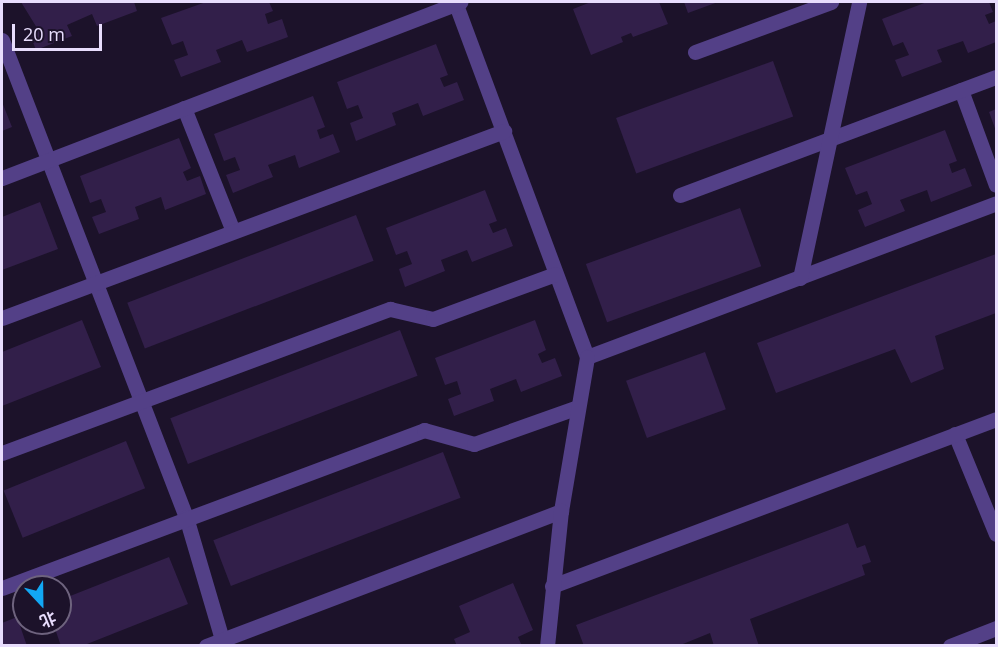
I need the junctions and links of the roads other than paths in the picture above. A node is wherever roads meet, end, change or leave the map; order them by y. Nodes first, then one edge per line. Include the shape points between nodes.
1 (457, 2) edge
2 (831, 2) edge
3 (859, 2) edge
4 (2, 40) edge
5 (695, 52) dead end
6 (996, 77) edge
7 (961, 90) junction
8 (184, 108) junction
9 (504, 131) junction
10 (830, 137) junction
11 (50, 159) junction
12 (2, 178) edge
13 (996, 185) edge
14 (681, 195) dead end
15 (996, 203) edge
16 (233, 231) junction
17 (555, 274) junction
18 (800, 278) junction
19 (97, 282) junction
20 (2, 318) edge
21 (587, 357) junction
22 (141, 399) junction
23 (578, 407) junction
24 (996, 419) edge
25 (955, 434) junction
26 (2, 453) edge
27 (561, 511) junction
28 (186, 518) junction
29 (996, 534) edge
30 (552, 586) junction
31 (2, 588) edge
32 (996, 627) edge
33 (223, 643) edge
34 (206, 645) edge
35 (547, 645) edge
36 (950, 645) edge

1 - 8 lane
1 - 9 lane
2 - 5 lane
3 - 10 lane
4 - 11 lane
6 - 7 lane
7 - 10 lane
7 - 13 lane
8 - 11 lane
8 - 16 lane
9 - 16 lane
9 - 17 lane
10 - 14 lane
10 - 18 lane
11 - 12 lane
11 - 19 lane
15 - 18 lane
16 - 19 lane
17 - 21 lane
17 - 22 lane via 433,320 390,309
18 - 21 lane
19 - 20 lane
19 - 22 lane
21 - 23 lane
22 - 26 lane
22 - 28 lane
23 - 27 lane
23 - 28 lane via 474,444 424,430
24 - 25 lane
25 - 29 lane
25 - 30 lane
27 - 30 lane
27 - 33 lane
28 - 31 lane
28 - 33 lane
30 - 35 lane
32 - 36 lane
33 - 34 lane

